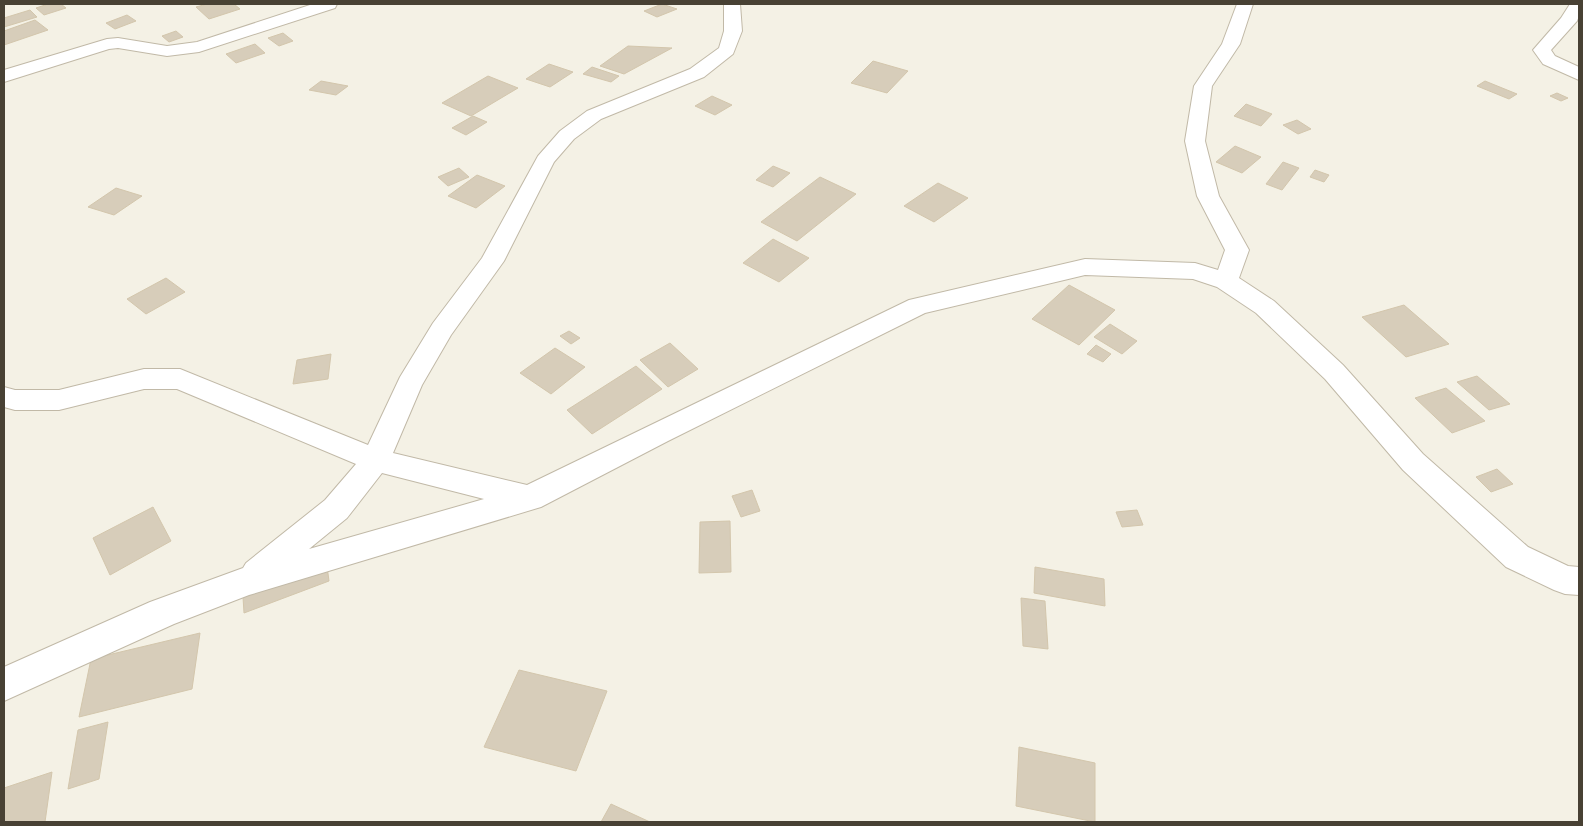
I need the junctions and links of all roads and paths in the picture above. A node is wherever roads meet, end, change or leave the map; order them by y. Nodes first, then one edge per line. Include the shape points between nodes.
1 (329, 4) edge
2 (732, 4) edge
3 (1245, 4) edge
4 (1578, 4) edge
5 (1579, 74) edge
6 (4, 76) edge
7 (1226, 281) junction
8 (4, 397) edge
9 (376, 460) junction
10 (530, 498) junction
11 (247, 581) junction
12 (1579, 581) edge
13 (4, 684) edge

1 - 6 street via 200,47 167,51 107,44
2 - 9 street via 733,31 727,50 697,73 594,115 567,135 544,160 492,262 442,329 409,384
3 - 7 street via 1231,44 1203,86 1195,141 1208,196 1237,250
4 - 5 street via 1542,50 1549,60
7 - 10 street via 1195,271 1085,266 918,306
7 - 12 street via 1265,307 1334,372 1413,462 1517,558 1565,580
8 - 9 street via 59,400 144,379 180,379
9 - 10 street
9 - 11 street via 336,509
10 - 11 street
11 - 13 street via 162,613

